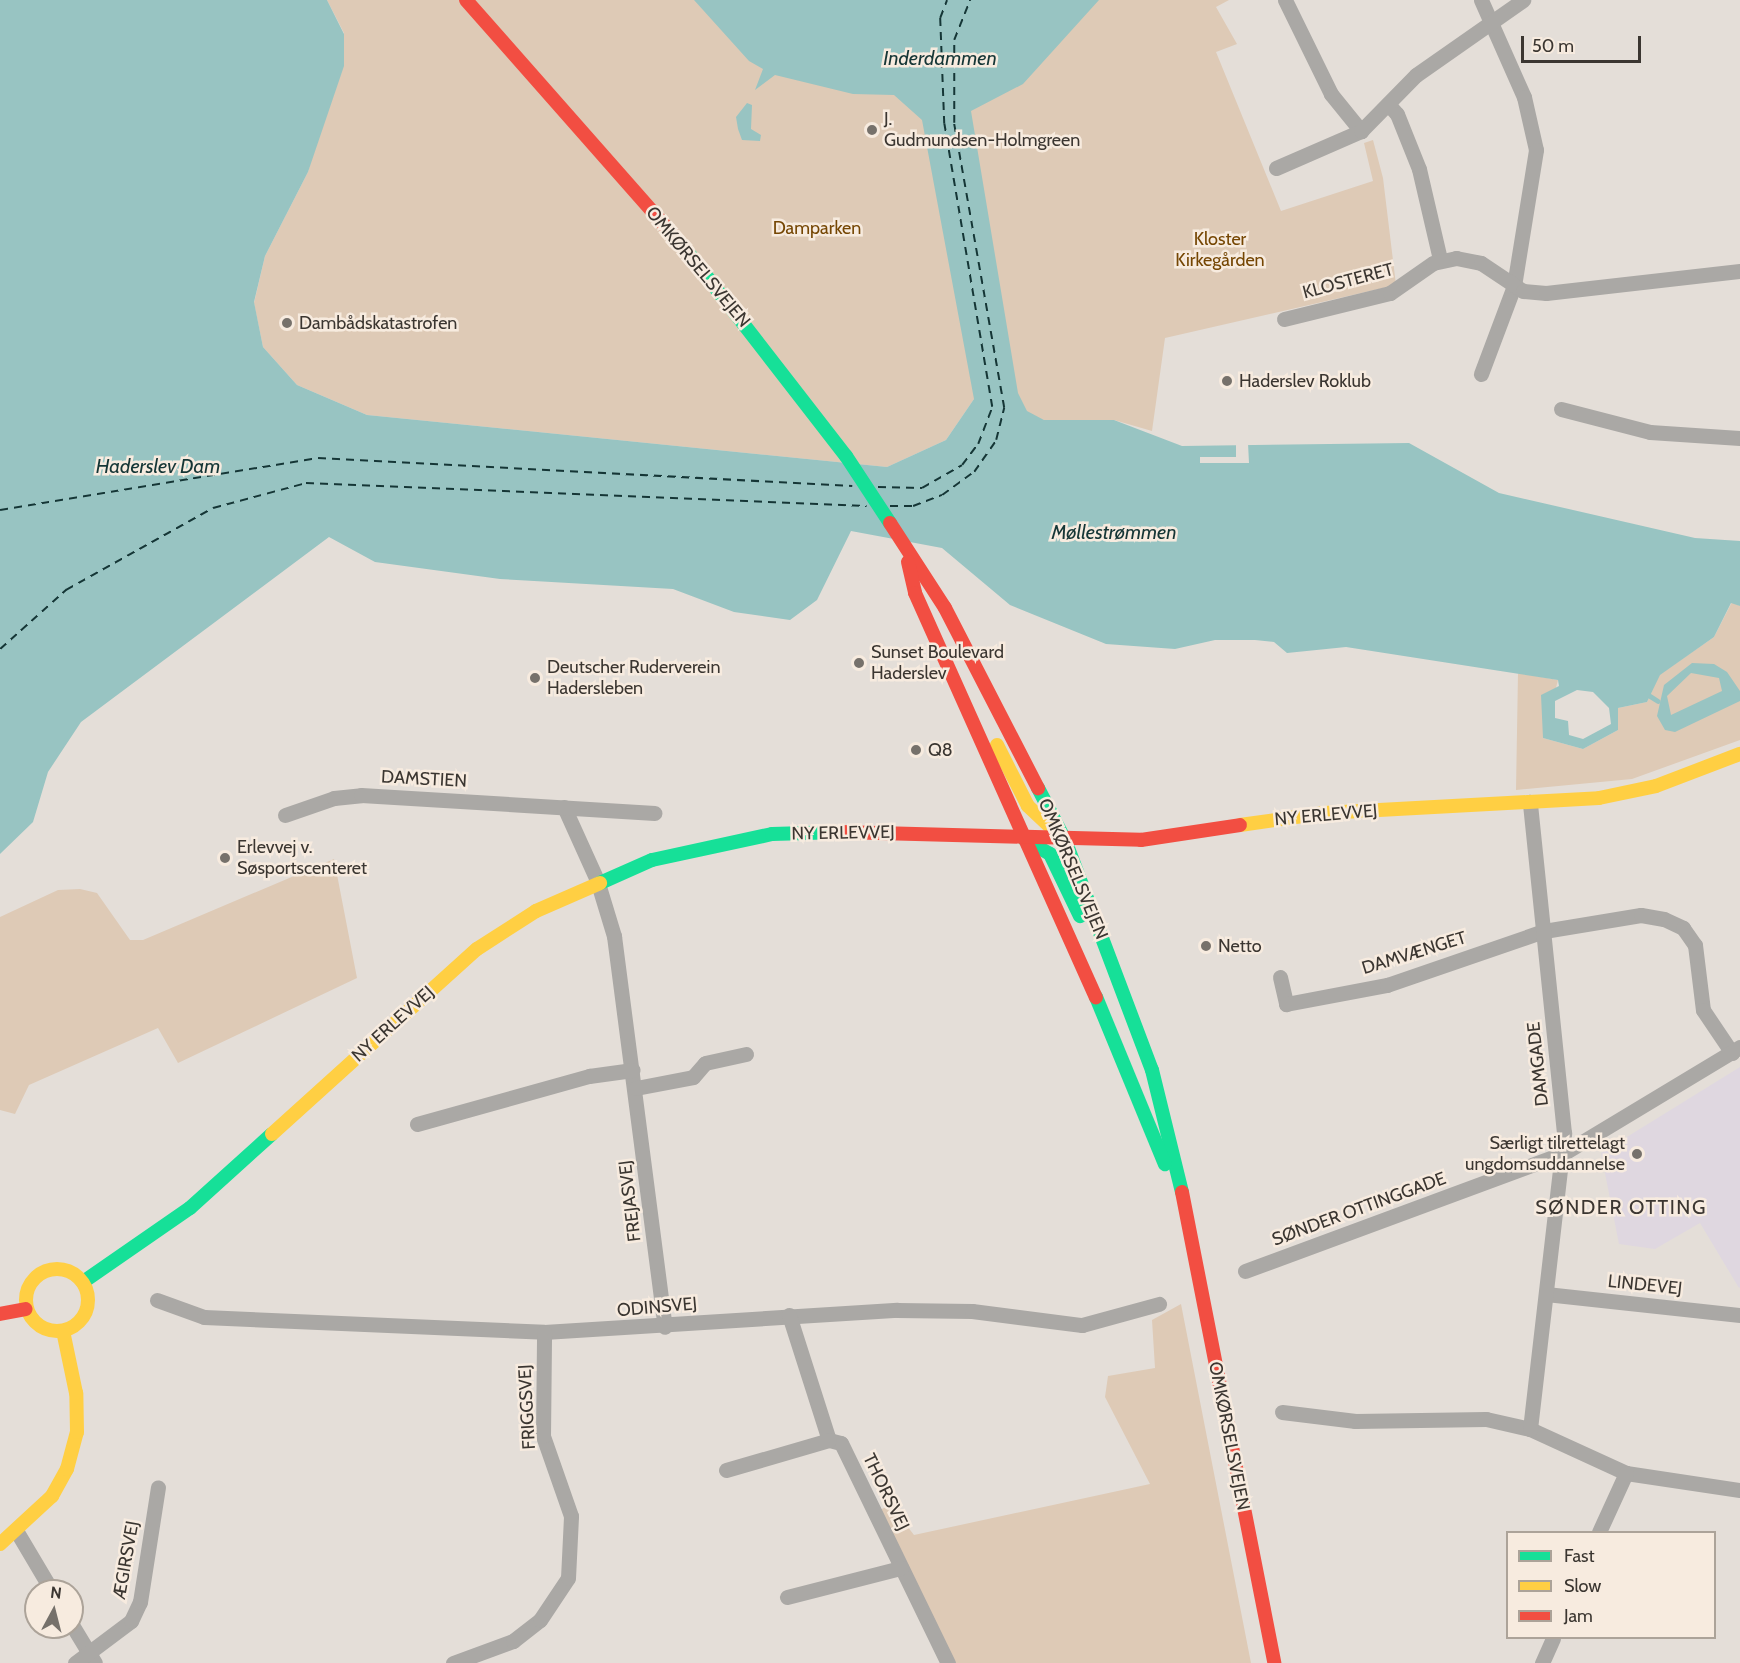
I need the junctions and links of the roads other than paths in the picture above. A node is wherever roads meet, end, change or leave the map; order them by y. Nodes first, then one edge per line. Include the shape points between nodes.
1 (466, 0) edge
2 (1285, 0) edge
3 (1481, 0) edge
4 (1523, 0) edge
5 (1490, 21) junction
6 (1388, 104) junction
7 (1361, 131) junction
8 (1276, 168) dead end
9 (1440, 259) junction
10 (1740, 271) edge
11 (1514, 286) junction
12 (1284, 319) dead end
13 (1481, 374) dead end
14 (1561, 408) dead end
15 (1740, 438) edge
16 (906, 553) junction
17 (956, 687) junction
18 (1740, 754) edge
19 (1530, 802) junction
20 (564, 807) junction
21 (654, 813) dead end
22 (285, 815) dead end
23 (1025, 839) junction
24 (1065, 840) junction
25 (597, 880) junction
26 (1544, 932) junction
27 (1280, 977) dead end
28 (1122, 988) junction
29 (1736, 1050) edge
30 (746, 1054) dead end
31 (633, 1070) junction
32 (636, 1089) junction
33 (417, 1124) dead end
34 (1564, 1153) junction
35 (1183, 1209) junction
36 (1245, 1271) dead end
37 (83, 1282) junction
38 (1546, 1294) junction
39 (157, 1300) dead end
40 (1159, 1304) dead end
41 (26, 1309) junction
42 (0, 1314) edge
43 (789, 1315) junction
44 (1740, 1316) edge
45 (665, 1327) junction
46 (63, 1331) junction
47 (544, 1332) junction
48 (1282, 1412) dead end
49 (1530, 1430) junction
50 (829, 1440) junction
51 (726, 1470) dead end
52 (1626, 1473) junction
53 (158, 1487) dead end
54 (1740, 1490) edge
55 (1600, 1531) edge
56 (17, 1532) junction
57 (0, 1544) edge
58 (901, 1568) junction
59 (45, 1579) edge
60 (787, 1597) dead end
61 (80, 1639) edge
62 (1553, 1639) edge
63 (92, 1659) edge
64 (75, 1663) edge
65 (453, 1663) edge
66 (948, 1663) edge
67 (1274, 1663) edge
68 (1542, 1663) edge

1 - 16 main road, OMKØRSELSVEJEN via 707,274 846,456
2 - 7 street via 1331,94
3 - 5 street
4 - 5 street
5 - 6 street via 1416,75
5 - 11 street via 1524,97 1536,150
6 - 7 street
6 - 9 street via 1419,169
7 - 8 street
9 - 11 street via 1481,263
9 - 12 street, KLOSTERET via 1390,293
10 - 11 street via 1567,292
11 - 13 street
14 - 15 street via 1650,432
16 - 17 main road, OMKØRSELSVEJEN via 915,593
16 - 24 main road, OMKØRSELSVEJEN via 945,608 987,683
17 - 23 main road, OMKØRSELSVEJEN
17 - 24 main road via 975,702 1028,806
18 - 19 main road, NY ERLEVVEJ via 1656,786 1599,798
19 - 24 main road, NY ERLEVVEJ via 1324,813 1141,840
19 - 26 street, DAMGADE
20 - 21 street, DAMSTIEN
20 - 22 street, DAMSTIEN via 361,795 334,798
20 - 25 street
23 - 24 main road, NY ERLEVVEJ
23 - 25 main road, NY ERLEVVEJ via 885,831 772,834 652,860
23 - 28 main road via 1050,854 1105,971
23 - 35 main road, OMKØRSELSVEJEN via 1115,1038
24 - 28 main road, OMKØRSELSVEJEN
25 - 31 street, FREJASVEJ via 615,936
25 - 37 main road, NY ERLEVVEJ via 477,949 190,1208
26 - 27 street, DAMVÆNGET via 1387,985 1286,1004
26 - 29 street via 1641,915 1683,927 1701,964 1703,1010
26 - 34 street, DAMGADE
28 - 35 main road, OMKØRSELSVEJEN via 1152,1070
29 - 34 street, SØNDER OTTINGGADE
30 - 32 street via 705,1063 693,1077
31 - 32 street, FREJASVEJ
31 - 33 street via 589,1076
32 - 45 street, FREJASVEJ
34 - 36 street, SØNDER OTTINGGADE
34 - 38 street, DAMGADE
35 - 67 main road, OMKØRSELSVEJEN
37 - 41 main road via 67,1270 46,1270 27,1290
37 - 46 main road via 86,1312
38 - 44 street, LINDEVEJ
38 - 49 street, DAMGADE
39 - 47 street, ODINSVEJ via 204,1317
40 - 43 street, ODINSVEJ via 1082,1325 972,1311
41 - 42 main road
41 - 46 main road via 45,1329
43 - 45 street, ODINSVEJ
43 - 50 street, THORSVEJ
45 - 47 street, ODINSVEJ
46 - 56 main road via 76,1393 77,1432 67,1469 52,1496
47 - 65 street, FRIGGSVEJ via 543,1436 571,1516 568,1578 540,1620 513,1641
48 - 49 street via 1355,1421 1486,1419
49 - 52 street
50 - 51 street
50 - 58 street, THORSVEJ via 841,1443
52 - 54 street
52 - 55 street
53 - 63 street, ÆGIRSVEJ via 140,1602 119,1635
56 - 57 main road
56 - 59 street
58 - 60 street
58 - 66 street, THORSVEJ
61 - 63 street
62 - 68 street
63 - 64 street, ÆGIRSVEJ

